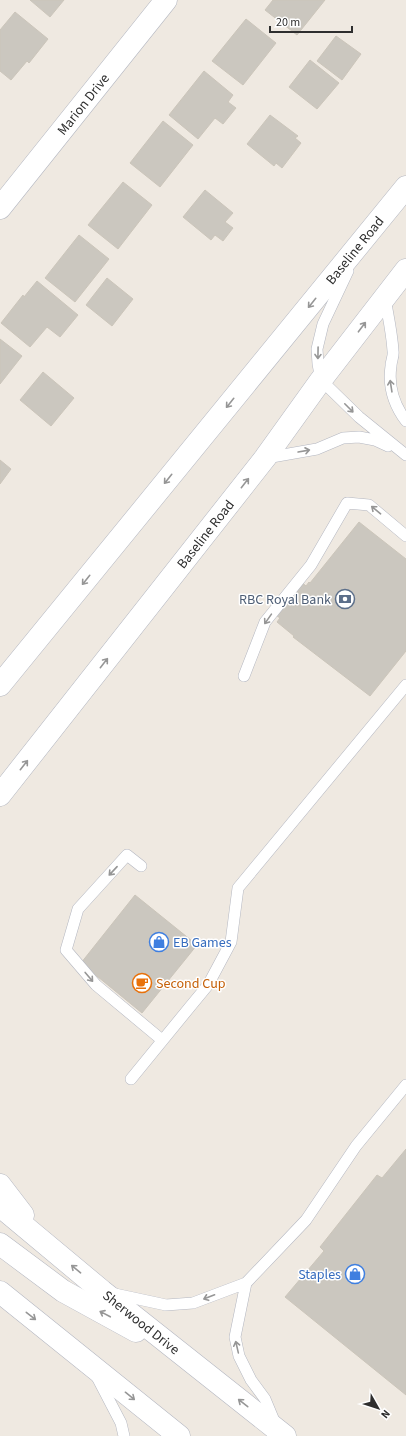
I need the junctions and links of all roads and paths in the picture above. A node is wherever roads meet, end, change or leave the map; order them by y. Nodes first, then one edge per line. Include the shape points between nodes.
1 (166, 0) edge
2 (406, 187) edge
3 (0, 208) edge
4 (363, 240) junction
5 (406, 270) edge
6 (385, 296) junction
7 (321, 380) junction
8 (406, 421) edge
9 (404, 453) edge
10 (266, 458) junction
11 (406, 536) edge
12 (29, 649) junction
13 (0, 671) edge
14 (244, 676) dead end
15 (0, 685) edge
16 (406, 685) edge
17 (0, 796) edge
18 (141, 866) dead end
19 (162, 1040) junction
20 (131, 1079) dead end
21 (406, 1085) edge
22 (0, 1185) edge
23 (0, 1206) edge
24 (42, 1240) junction
25 (0, 1244) edge
26 (246, 1283) junction
27 (102, 1291) junction
28 (0, 1292) edge
29 (188, 1359) junction
30 (89, 1363) junction
31 (282, 1434) edge
32 (124, 1436) edge
33 (178, 1436) edge
34 (183, 1436) edge

1 - 3 main road, Marion Drive
2 - 4 main road, Baseline Road
4 -> 7 lane via 323,324 317,349
4 -> 12 main road, Baseline Road
5 - 6 main road, Baseline Road
7 -> 6 main road, Baseline Road
8 -> 6 lane via 392,392 390,379 393,352
7 -> 9 lane via 358,417
7 - 10 main road, Baseline Road
10 -> 9 lane via 317,449 343,438 359,437 375,440
17 -> 10 main road, Baseline Road
11 -> 14 lane via 370,505 347,503 311,564 265,622
12 - 13 main road
12 - 15 main road, Baseline Road
16 - 19 lane via 238,888 231,942 208,985
18 -> 19 lane via 127,855 78,909 66,950 96,985
19 - 20 lane
21 - 26 lane via 356,1146 306,1220
22 - 24 main road
23 - 24 main road, Sherwood Drive
27 -> 24 main road, Sherwood Drive
29 -> 25 main road via 63,1292
26 -> 27 lane via 193,1303 166,1305
31 -> 26 lane via 265,1399 251,1380 239,1356 235,1337
27 - 29 main road, Sherwood Drive
28 -> 30 main road
31 -> 29 main road, Sherwood Drive
30 - 32 lane via 121,1423
30 -> 33 main road
33 - 34 lane

